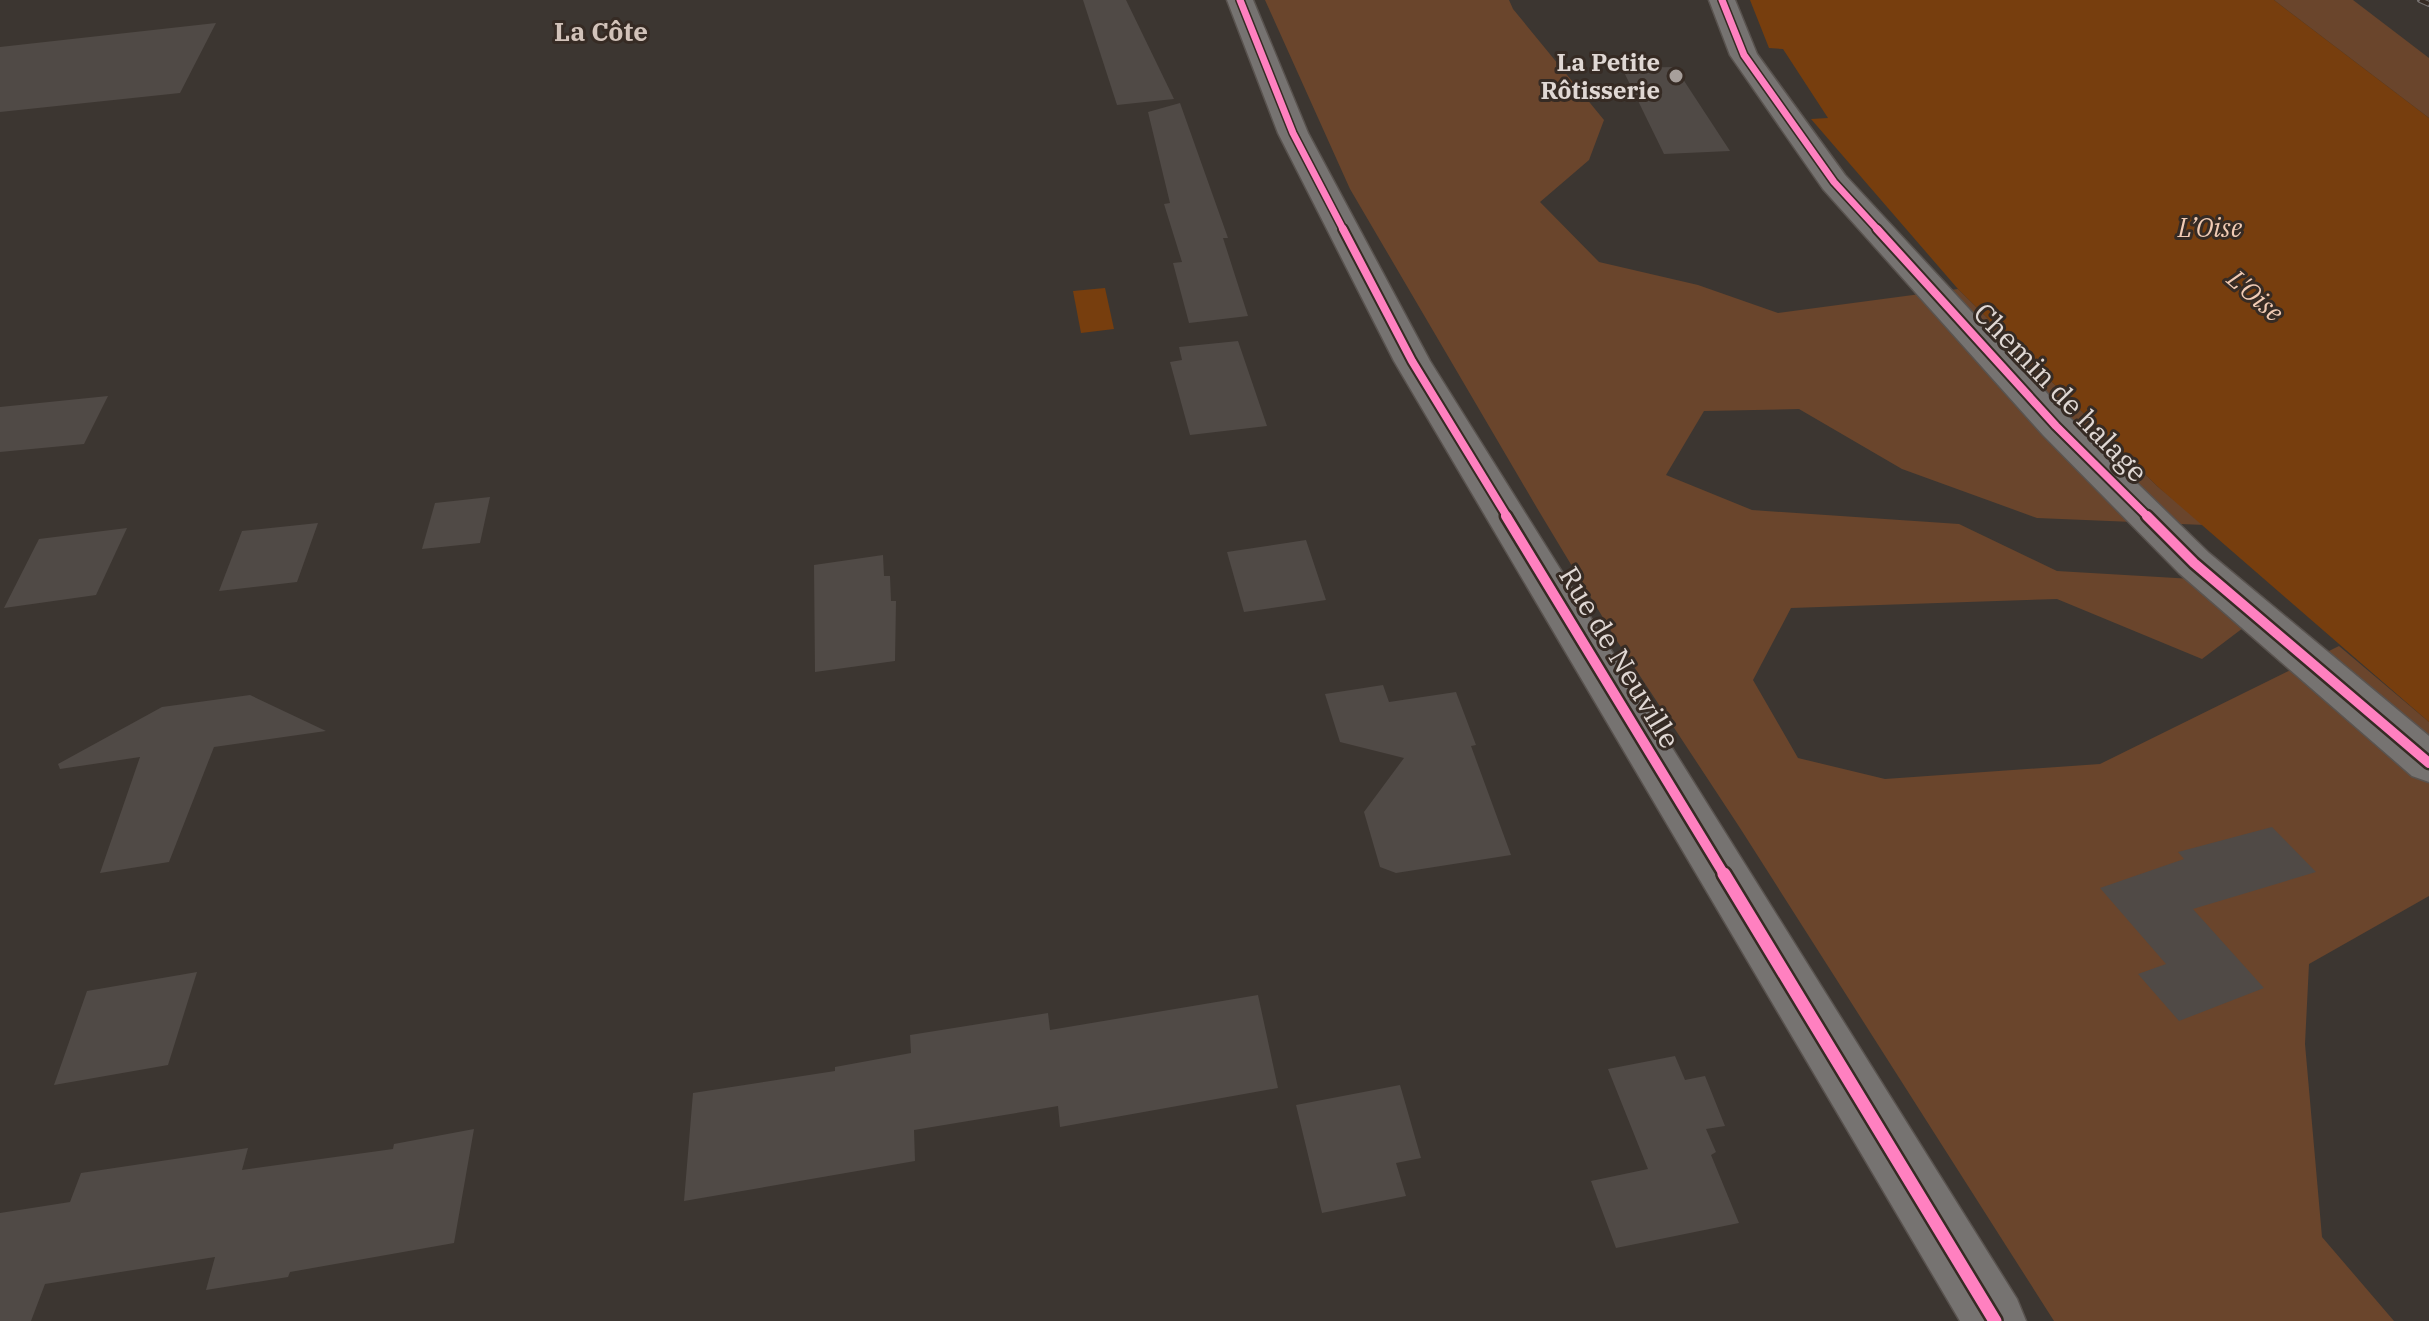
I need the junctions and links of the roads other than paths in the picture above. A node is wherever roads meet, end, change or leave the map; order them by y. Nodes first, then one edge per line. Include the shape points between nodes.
1 (1240, 0) edge
2 (1722, 0) edge
3 (2429, 763) edge
4 (1995, 1321) edge

1 - 4 street, Rue de Neuville via 1293,133 1412,361
2 - 3 street, Chemin de halage via 1744,55 1834,182 2056,426 2194,563

